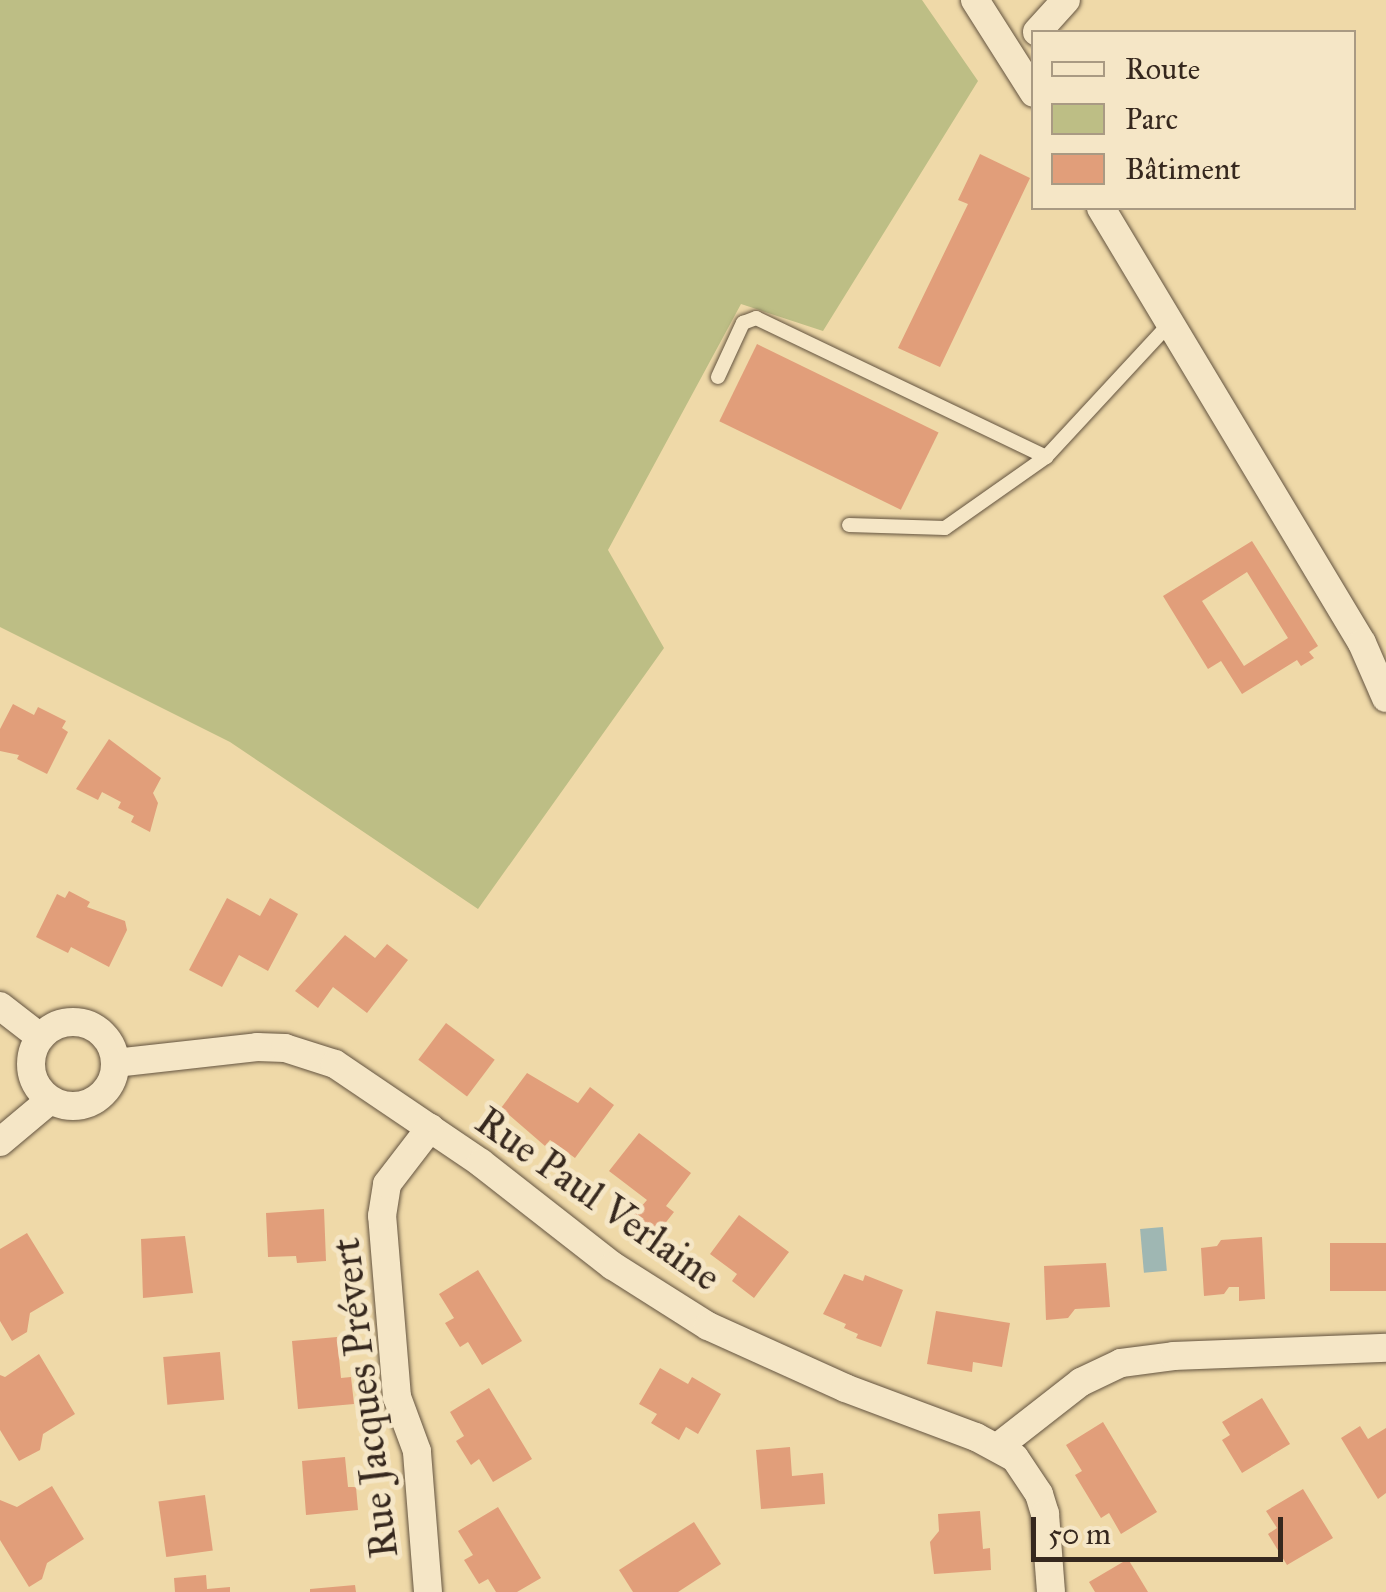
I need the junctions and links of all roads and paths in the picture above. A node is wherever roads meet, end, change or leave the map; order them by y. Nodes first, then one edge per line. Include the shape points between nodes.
1 (975, 0) edge
2 (1066, 0) edge
3 (1039, 30) edge
4 (1031, 39) edge
5 (1013, 59) junction
6 (1031, 88) edge
7 (1101, 210) edge
8 (1169, 324) junction
9 (718, 377) dead end
10 (1046, 458) junction
11 (849, 525) dead end
12 (1386, 698) edge
13 (0, 1006) edge
14 (40, 1037) junction
15 (115, 1063) junction
16 (50, 1100) junction
17 (430, 1128) junction
18 (0, 1142) edge
19 (1386, 1348) edge
20 (999, 1446) junction
21 (428, 1592) edge
22 (1051, 1592) edge

1 - 5 street
2 - 3 street
4 - 5 street
5 - 6 street
7 - 8 street
8 - 10 lane
8 - 12 street via 1353,628
9 - 10 lane via 743,323 756,318
10 - 11 lane via 945,528
13 - 14 street
14 - 15 street via 61,1024 86,1024 106,1039
14 - 16 street via 31,1071
15 - 16 street via 110,1085 94,1101 72,1106
15 - 17 street via 285,1048 336,1064
16 - 18 street
17 - 20 street, Rue Paul Verlaine via 613,1266 708,1326
17 - 21 street, Rue Jacques Prévert via 387,1184 382,1216 397,1397 418,1451
19 - 20 street via 1121,1363 1081,1382
20 - 22 street, Rue Paul Verlaine via 1039,1494

